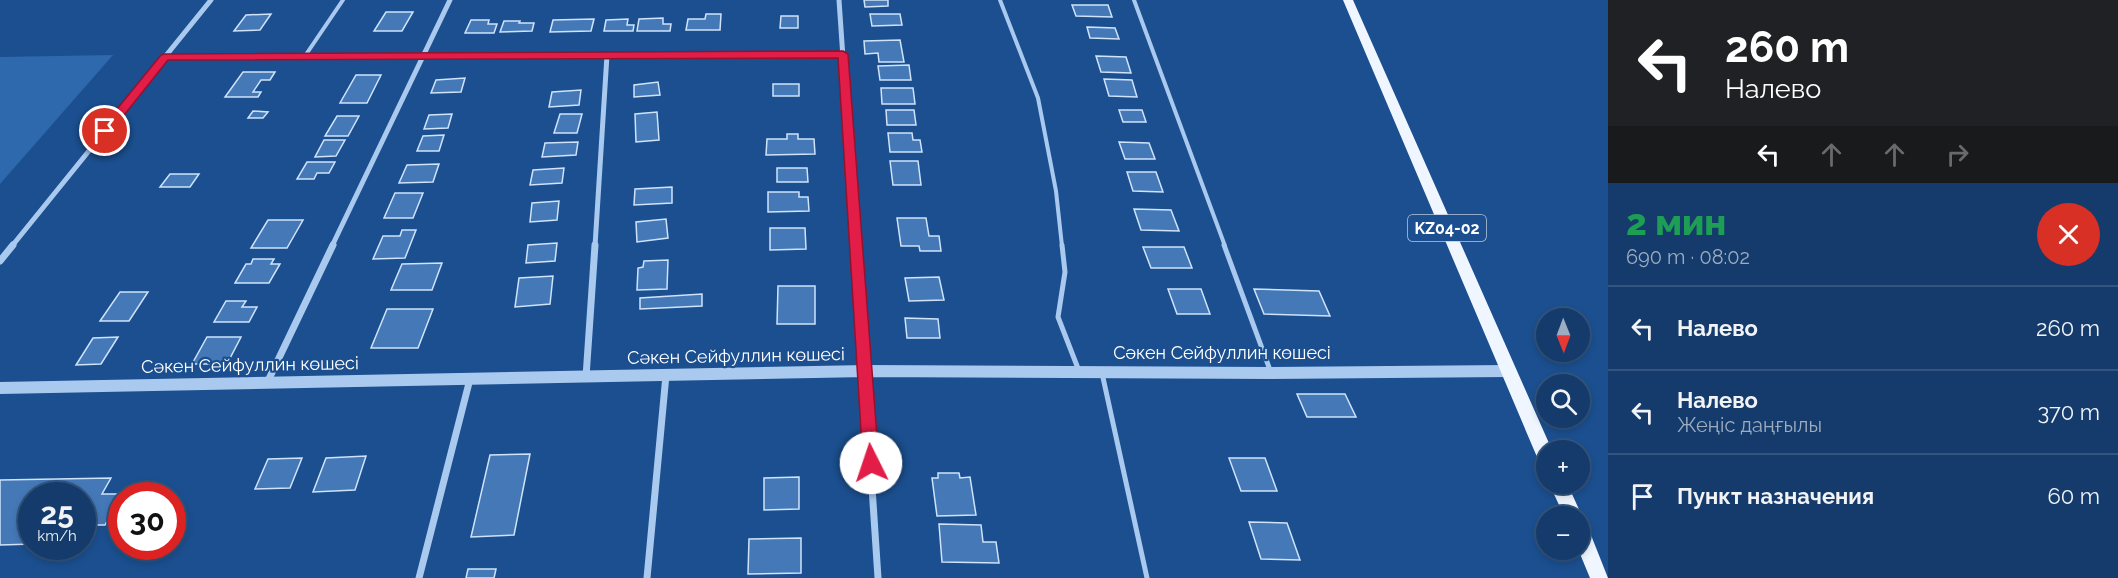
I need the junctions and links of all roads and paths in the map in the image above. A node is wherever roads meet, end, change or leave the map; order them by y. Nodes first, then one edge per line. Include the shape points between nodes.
1 (211, 0) edge
2 (344, 0) edge
3 (450, 0) edge
4 (839, 0) edge
5 (1000, 0) edge
6 (1134, 0) edge
7 (1348, 0) edge
8 (843, 54) junction
9 (607, 55) junction
10 (305, 56) junction
11 (423, 56) junction
12 (165, 57) junction
13 (0, 261) edge
14 (866, 371) junction
15 (1079, 371) junction
16 (1101, 371) junction
17 (1508, 371) junction
18 (1271, 373) junction
19 (666, 375) junction
20 (586, 377) junction
21 (470, 379) junction
22 (267, 383) junction
23 (0, 388) edge
24 (1538, 440) edge
25 (1590, 554) edge
26 (419, 578) edge
27 (646, 578) edge
28 (878, 578) edge
29 (1147, 578) edge
30 (1600, 578) edge

1 - 12 street
2 - 10 lane
3 - 11 street
4 - 8 street
5 - 15 lane via 1038,98 1056,191 1065,272 1058,317
6 - 18 lane
7 - 17 main road, KZ04-02
8 - 9 street
8 - 14 street
9 - 11 street
9 - 20 street
10 - 11 street
10 - 12 street
11 - 22 street
12 - 13 street
14 - 15 street, Сәкен Сейфуллин көшесі
14 - 19 street, Сәкен Сейфуллин көшесі
14 - 28 street
15 - 16 street, Сәкен Сейфуллин көшесі
16 - 18 street, Сәкен Сейфуллин көшесі
16 - 29 lane
17 - 18 street, Сәкен Сейфуллин көшесі
17 - 24 main road, KZ04-02
19 - 20 street, Сәкен Сейфуллин көшесі
19 - 27 street
20 - 21 street, Сәкен Сейфуллин көшесі
21 - 22 street, Сәкен Сейфуллин көшесі
21 - 26 street
22 - 23 street, Сәкен Сейфуллин көшесі
25 - 30 main road

